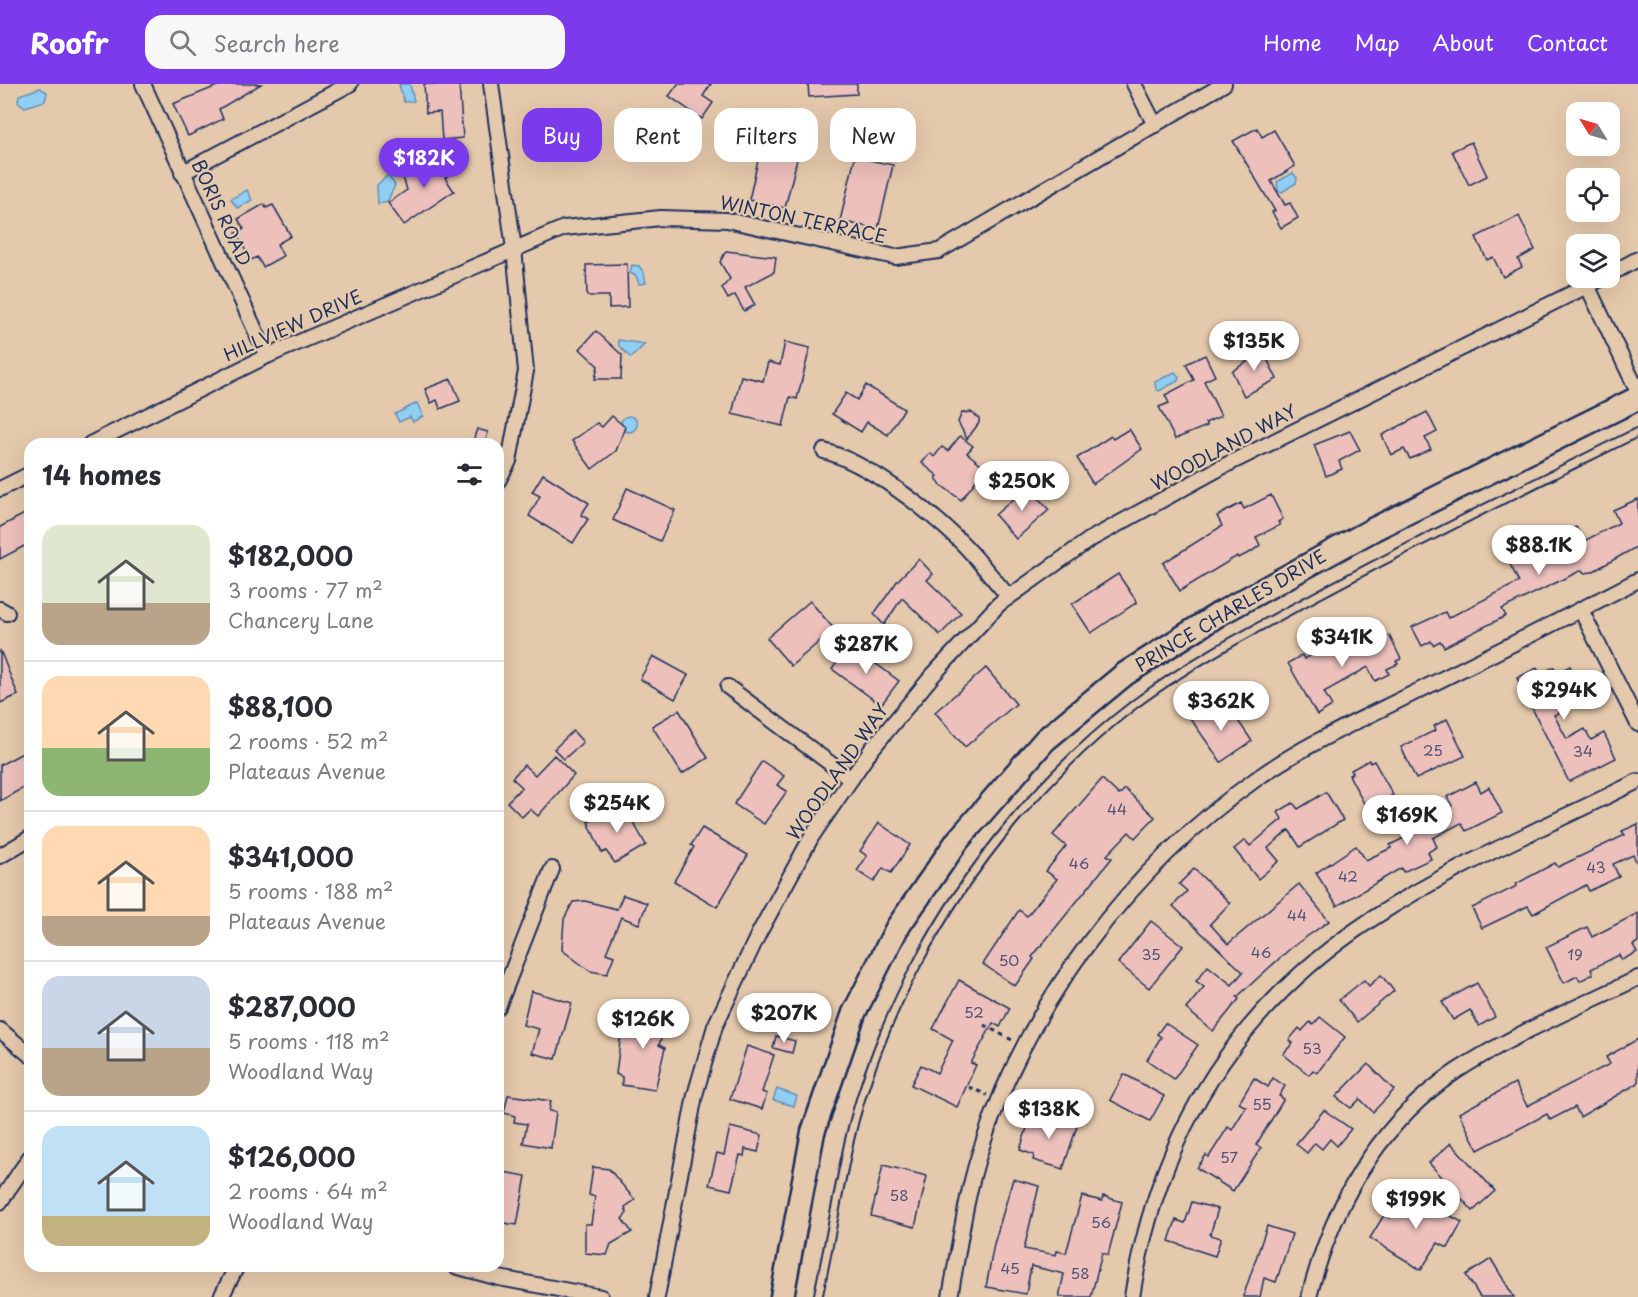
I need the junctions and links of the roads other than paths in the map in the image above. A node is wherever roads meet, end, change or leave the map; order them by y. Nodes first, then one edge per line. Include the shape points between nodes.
1 (143, 84) edge
2 (350, 84) edge
3 (491, 84) edge
4 (1134, 84) edge
5 (1224, 84) edge
6 (1155, 125) junction
7 (182, 173) junction
8 (514, 249) junction
9 (1638, 259) edge
10 (1620, 269) edge
11 (1581, 288) edge
12 (1588, 288) edge
13 (267, 356) junction
14 (1638, 392) edge
15 (1638, 398) edge
16 (1638, 432) edge
17 (102, 438) edge
18 (824, 451) dead end
19 (504, 470) edge
20 (24, 477) edge
21 (0, 489) edge
22 (1638, 580) edge
23 (1009, 597) junction
24 (1581, 610) junction
25 (728, 687) dead end
26 (1638, 724) edge
27 (851, 779) junction
28 (1638, 781) edge
29 (24, 842) edge
30 (0, 856) edge
31 (552, 869) dead end
32 (1638, 978) edge
33 (504, 992) edge
34 (0, 1030) edge
35 (24, 1050) edge
36 (24, 1166) edge
37 (0, 1202) edge
38 (234, 1272) edge
39 (477, 1272) edge
40 (221, 1297) edge
41 (601, 1297) edge
42 (657, 1297) edge
43 (782, 1297) edge
44 (818, 1297) edge
45 (950, 1297) edge
46 (1132, 1297) edge
47 (1309, 1297) edge

1 - 7 street, BORIS ROAD
2 - 7 street
3 - 8 street
4 - 6 street
5 - 6 street, WINTON TERRACE
6 - 8 street, WINTON TERRACE via 939,251 895,257 728,220 661,218 564,228
7 - 13 street, BORIS ROAD
8 - 13 street, HILLVIEW DRIVE
8 - 19 street via 526,371
9 - 10 street
11 - 23 street, WOODLAND WAY via 1220,468 1089,540
12 - 14 street
13 - 17 street, HILLVIEW DRIVE
15 - 43 highway, PRINCE CHARLES DRIVE via 1374,529 1219,614 1125,674 1045,740 958,840 897,928 854,1013 813,1132
16 - 44 lane via 1396,553 1186,670 1136,703 1042,789 957,899 917,964 868,1081 850,1139
18 - 23 street via 845,457 904,495 958,539
20 - 21 street
22 - 24 street
23 - 27 street, WOODLAND WAY via 933,675
24 - 26 street
24 - 45 street via 1310,746 1221,805 1155,867 1075,962 1024,1047 980,1154
25 - 27 street
27 - 42 street, WOODLAND WAY via 812,836 759,933 715,1026 695,1095
28 - 46 street via 1373,918 1343,939 1281,995 1219,1066 1181,1130 1158,1186
29 - 30 street
31 - 33 street
32 - 47 street via 1456,1072 1407,1112 1370,1157 1345,1196 1318,1262
34 - 35 street
36 - 37 street
38 - 40 street
39 - 41 street

